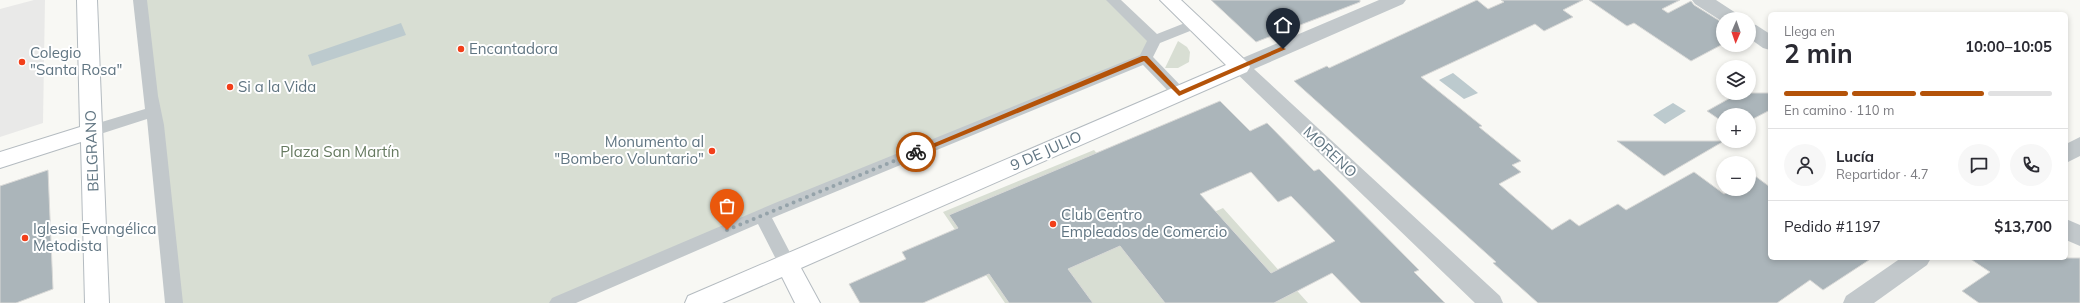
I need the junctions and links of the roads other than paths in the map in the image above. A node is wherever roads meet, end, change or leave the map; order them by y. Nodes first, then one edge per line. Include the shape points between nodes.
1 (87, 0) edge
2 (140, 0) edge
3 (1113, 0) edge
4 (1170, 0) edge
5 (1396, 0) edge
6 (1702, 0) edge
7 (1721, 12) edge
8 (1195, 24) junction
9 (1756, 34) edge
10 (1154, 40) junction
11 (1768, 42) edge
12 (1145, 58) junction
13 (1240, 67) junction
14 (1179, 93) junction
15 (152, 112) junction
16 (91, 131) junction
17 (2080, 145) edge
18 (2068, 154) edge
19 (0, 160) edge
20 (762, 215) junction
21 (2068, 229) edge
22 (2080, 237) edge
23 (1916, 260) edge
24 (787, 264) junction
25 (97, 303) edge
26 (174, 303) edge
27 (558, 303) edge
28 (697, 303) edge
29 (808, 303) edge
30 (1491, 303) edge
31 (1855, 303) edge

1 - 16 main road, BELGRANO
2 - 15 lane
3 - 10 lane
4 - 8 main road, MORENO
5 - 13 street, 9 DE JULIO
6 - 7 street
8 - 10 lane
8 - 13 main road, MORENO
9 - 11 street
10 - 12 lane
12 - 14 lane
12 - 20 lane
13 - 14 main road, 9 DE JULIO
13 - 30 street, MORENO
14 - 24 main road, 9 DE JULIO
15 - 16 lane
15 - 26 lane via 156,125
16 - 19 main road
16 - 25 main road, BELGRANO
17 - 18 street
20 - 24 lane
20 - 27 lane
21 - 22 street
23 - 31 street
24 - 28 main road, 9 DE JULIO
24 - 29 main road

